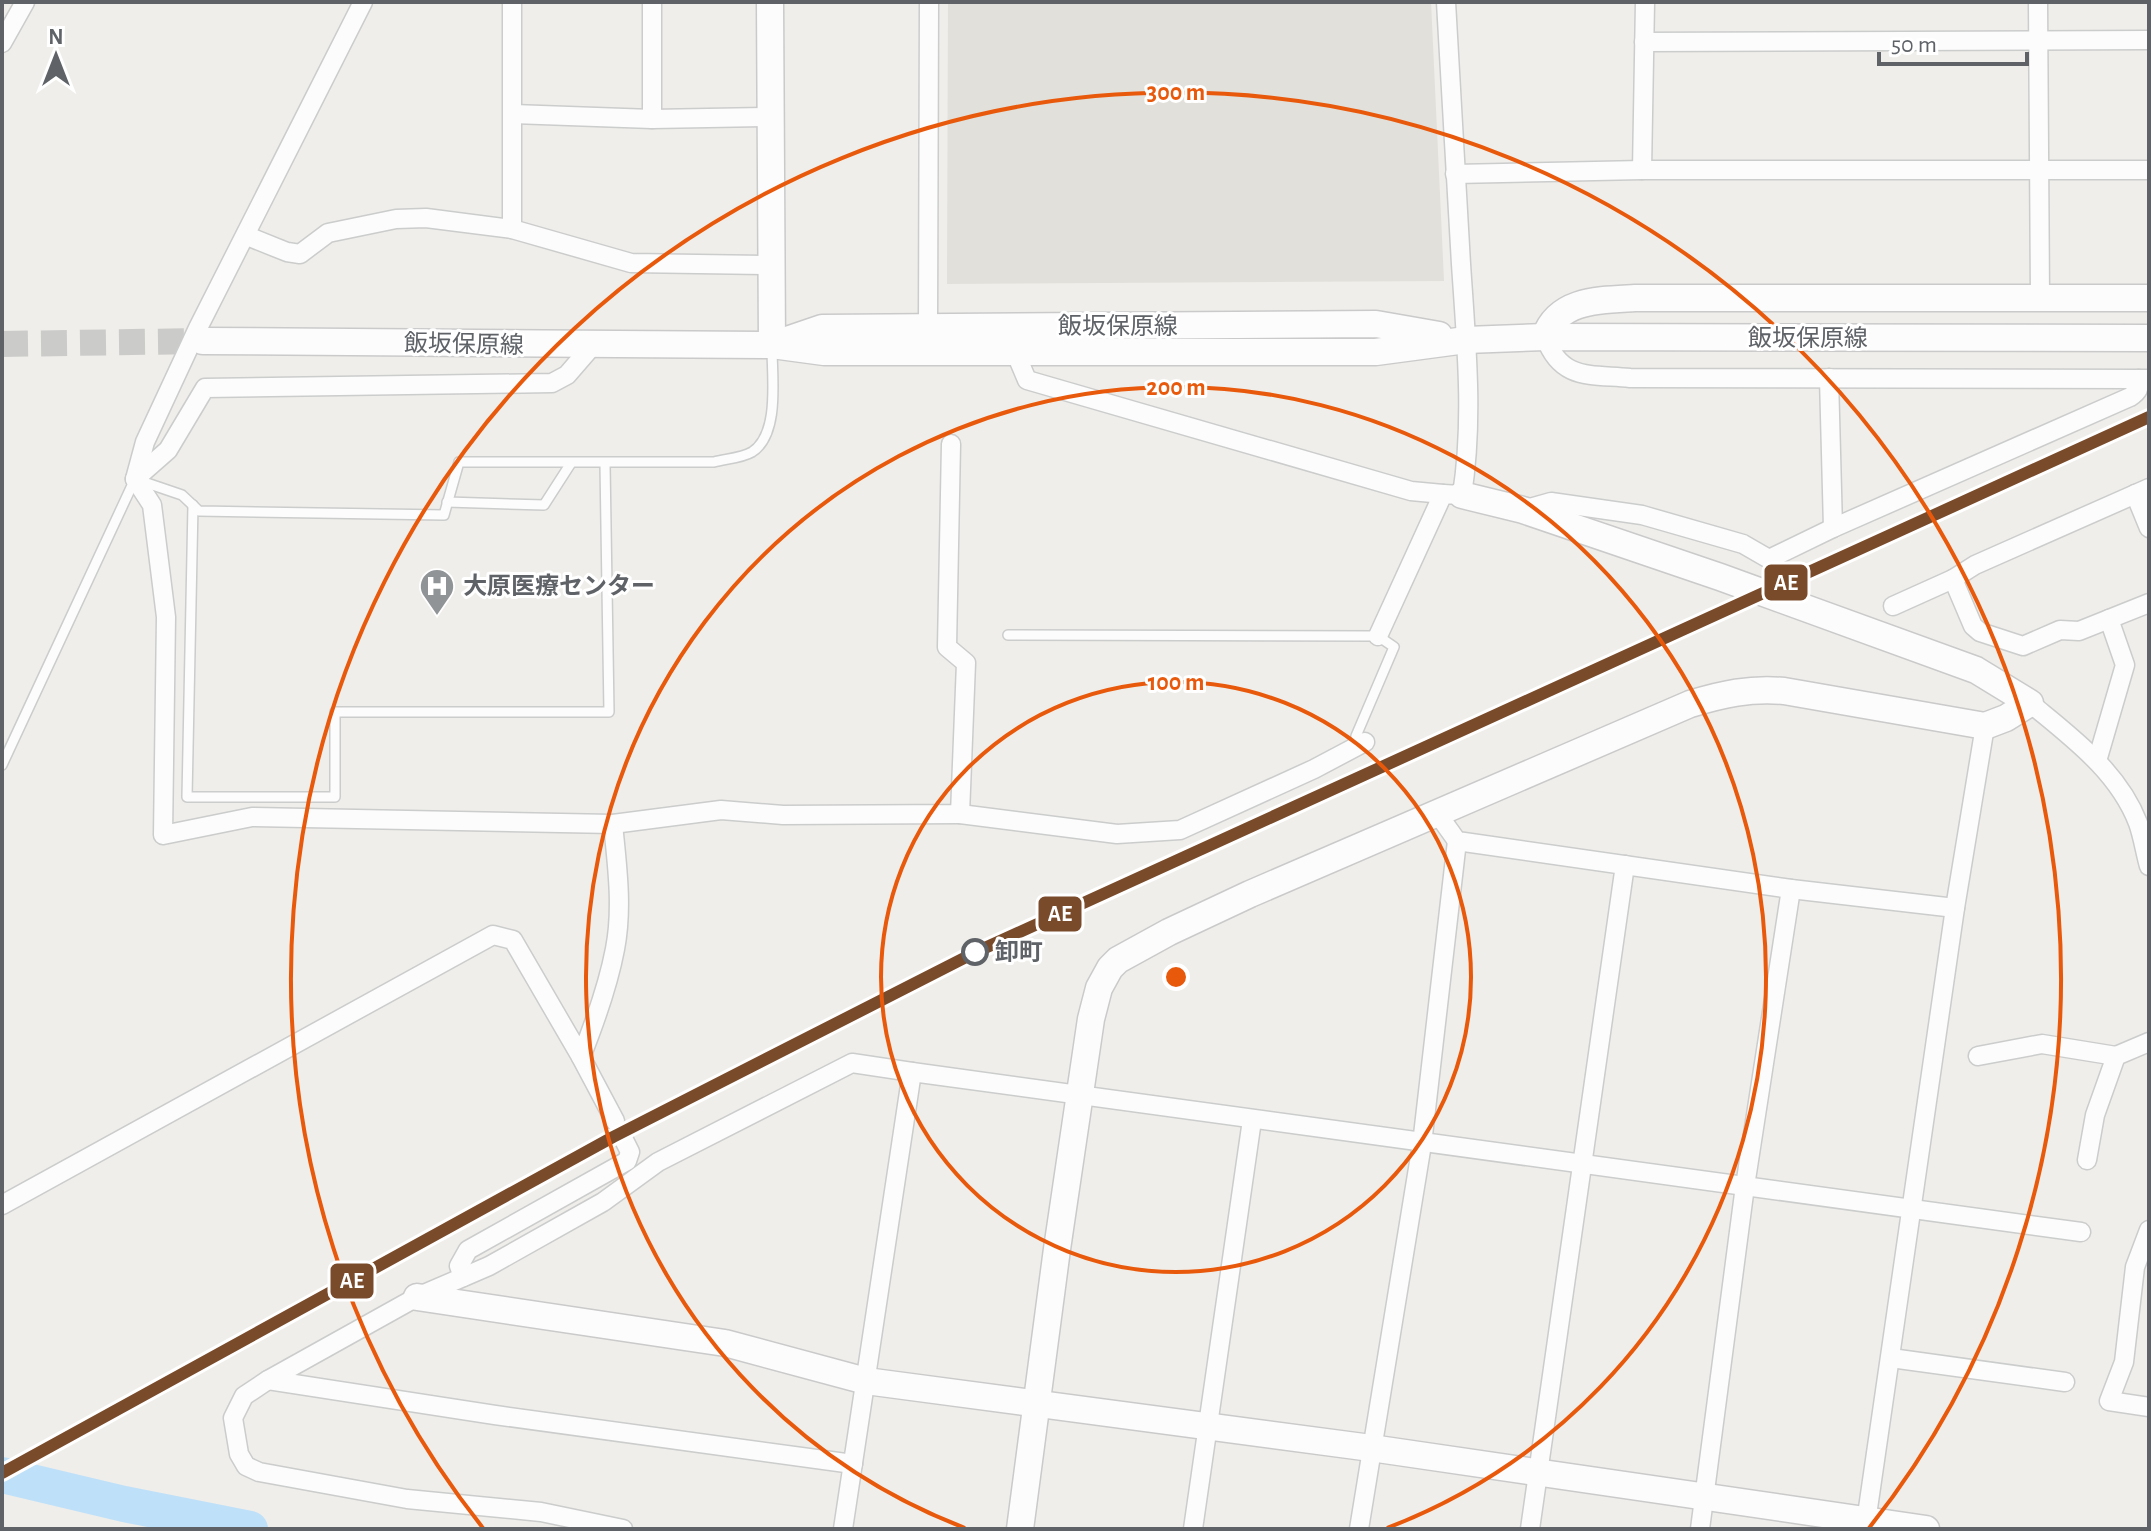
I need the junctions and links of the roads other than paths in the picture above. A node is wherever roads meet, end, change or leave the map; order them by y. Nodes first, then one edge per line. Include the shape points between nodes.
1 (25, 2) edge
2 (363, 2) edge
3 (512, 2) edge
4 (652, 2) edge
5 (770, 2) edge
6 (929, 2) edge
7 (1446, 2) edge
8 (1645, 2) edge
9 (2038, 2) edge
10 (2149, 40) edge
11 (2038, 41) junction
12 (1644, 42) junction
13 (2, 43) edge
14 (513, 114) junction
15 (771, 117) junction
16 (652, 119) junction
17 (1642, 170) junction
18 (2039, 170) junction
19 (2149, 170) edge
20 (1455, 174) junction
21 (512, 229) junction
22 (247, 236) junction
23 (772, 265) junction
24 (2040, 298) junction
25 (2149, 298) edge
26 (928, 327) junction
27 (1545, 337) junction
28 (2149, 338) edge
29 (1466, 340) junction
30 (203, 341) tunnel mouth
31 (593, 345) junction
32 (772, 345) junction
33 (1016, 354) junction
34 (1829, 378) junction
35 (2144, 379) edge
36 (951, 444) dead end
37 (571, 463) junction
38 (605, 464) junction
39 (135, 479) junction
40 (2142, 491) edge
41 (1453, 495) junction
42 (447, 502) junction
43 (193, 505) junction
44 (1523, 510) junction
45 (1833, 528) junction
46 (2149, 528) edge
47 (1953, 579) junction
48 (2149, 603) edge
49 (1893, 606) dead end
50 (2109, 619) junction
51 (1008, 635) dead end
52 (1378, 636) junction
53 (2030, 703) junction
54 (1985, 726) junction
55 (1361, 744) joint
56 (2097, 761) junction
57 (2, 765) edge
58 (2129, 806) junction
59 (2149, 806) edge
60 (1437, 813) junction
61 (960, 814) junction
62 (613, 824) junction
63 (1457, 841) junction
64 (1625, 865) junction
65 (2149, 866) edge
66 (1791, 889) junction
67 (1955, 908) junction
68 (2149, 1042) edge
69 (1978, 1056) dead end
70 (2116, 1056) junction
71 (581, 1057) junction
72 (912, 1072) junction
73 (1080, 1096) junction
74 (1252, 1120) junction
75 (615, 1121) dead end
76 (624, 1140) dead end
77 (1422, 1144) junction
78 (2087, 1160) dead end
79 (1581, 1165) junction
80 (1745, 1186) junction
81 (2, 1205) edge
82 (1913, 1209) junction
83 (2149, 1230) edge
84 (2081, 1232) dead end
85 (463, 1277) junction
86 (417, 1297) junction
87 (1891, 1358) junction
88 (268, 1380) junction
89 (866, 1381) junction
90 (2065, 1382) dead end
91 (1038, 1403) junction
92 (2149, 1407) edge
93 (1209, 1426) junction
94 (1371, 1448) junction
95 (853, 1464) junction
96 (1538, 1474) junction
97 (1704, 1498) junction
98 (1866, 1525) edge
99 (623, 1529) edge
100 (843, 1529) edge
101 (1020, 1529) edge
102 (1193, 1529) edge
103 (1359, 1529) edge
104 (1530, 1529) edge
105 (1700, 1529) edge
106 (1926, 1529) edge

1 - 13 street
2 - 22 street
3 - 14 street
4 - 16 street
5 - 15 street
6 - 26 street
7 - 20 street
8 - 12 street
9 - 11 street
10 - 11 street
11 - 12 street
11 - 18 street
12 - 17 street
14 - 16 street
14 - 21 street
15 - 16 street
15 - 23 street
17 - 18 street
17 - 20 street
18 - 19 street
18 - 24 street
20 - 29 street
21 - 22 street via 396,219 328,233 300,254
21 - 23 street via 631,263
22 - 39 street via 145,442
23 - 32 street
24 - 25 street
24 - 27 street via 1607,300 1559,314
26 - 29 street, 飯坂保原線 via 1376,324
26 - 32 street, 飯坂保原線 via 822,328
27 - 28 street, 飯坂保原線
27 - 29 street, 飯坂保原線
27 - 34 street via 1560,365 1585,374
29 - 33 street, 飯坂保原線 via 1376,352
29 - 41 street via 1467,407
30 - 31 street, 飯坂保原線
31 - 32 street, 飯坂保原線
31 - 39 street via 567,375 552,383 205,388 168,450
32 - 33 street, 飯坂保原線 via 824,352
32 - 38 lane via 772,421 752,452 714,462
33 - 41 street via 1027,380 1411,491
34 - 35 street
34 - 45 street
35 - 45 street via 2130,397
36 - 61 street via 947,647 966,663
37 - 38 lane
37 - 42 lane via 544,505
37 - 42 lane via 459,462
38 - 43 lane via 609,712 335,712 335,797 187,797
39 - 43 lane via 182,495
39 - 57 lane
39 - 62 street via 152,505 166,617 163,835 252,817
40 - 46 street
40 - 47 street
41 - 44 street
41 - 52 street
42 - 43 lane via 444,515 199,511
44 - 45 street via 1551,502 1642,515 1743,544 1769,559
44 - 53 street via 1976,670
47 - 49 street
47 - 50 street via 1973,626 2023,646 2060,630 2079,631
48 - 50 street
50 - 56 street via 2125,665
51 - 52 lane
52 - 55 lane via 1394,647 1356,736
53 - 54 street
53 - 56 street
54 - 60 street via 1784,691 1741,690 1690,704
54 - 67 street
55 - 61 street via 1180,830 1117,834
56 - 58 street
58 - 59 street
58 - 65 street
60 - 63 street
60 - 73 street via 1250,894 1118,960 1099,988
61 - 62 street via 721,810
62 - 71 street via 619,886 616,947
63 - 64 street
63 - 77 street
64 - 66 street
64 - 79 street
66 - 67 street
66 - 80 street
67 - 82 street
68 - 70 street
69 - 70 street via 2042,1044
70 - 78 street via 2095,1115
71 - 75 street
71 - 81 street via 513,940 493,935
72 - 73 street
72 - 85 street via 852,1063 658,1162 603,1202
72 - 89 street
73 - 74 street
73 - 91 street
74 - 77 street
74 - 93 street
76 - 85 street via 630,1152 627,1161 468,1250 459,1266
77 - 79 street
77 - 94 street
79 - 80 street
79 - 96 street
80 - 82 street
80 - 97 street
82 - 84 street
82 - 87 street
83 - 92 street via 2135,1267 2124,1362 2109,1401
85 - 86 street
86 - 88 street
86 - 89 street via 725,1343
87 - 90 street
87 - 98 street
88 - 95 street
88 - 99 street via 244,1396 233,1418 239,1454 246,1466 259,1472 407,1499 541,1512
89 - 91 street
89 - 95 street
91 - 93 street
91 - 101 street
93 - 94 street
93 - 102 street
94 - 96 street
94 - 103 street
95 - 100 street
96 - 97 street
96 - 104 street
97 - 98 street
97 - 105 street
98 - 106 street

